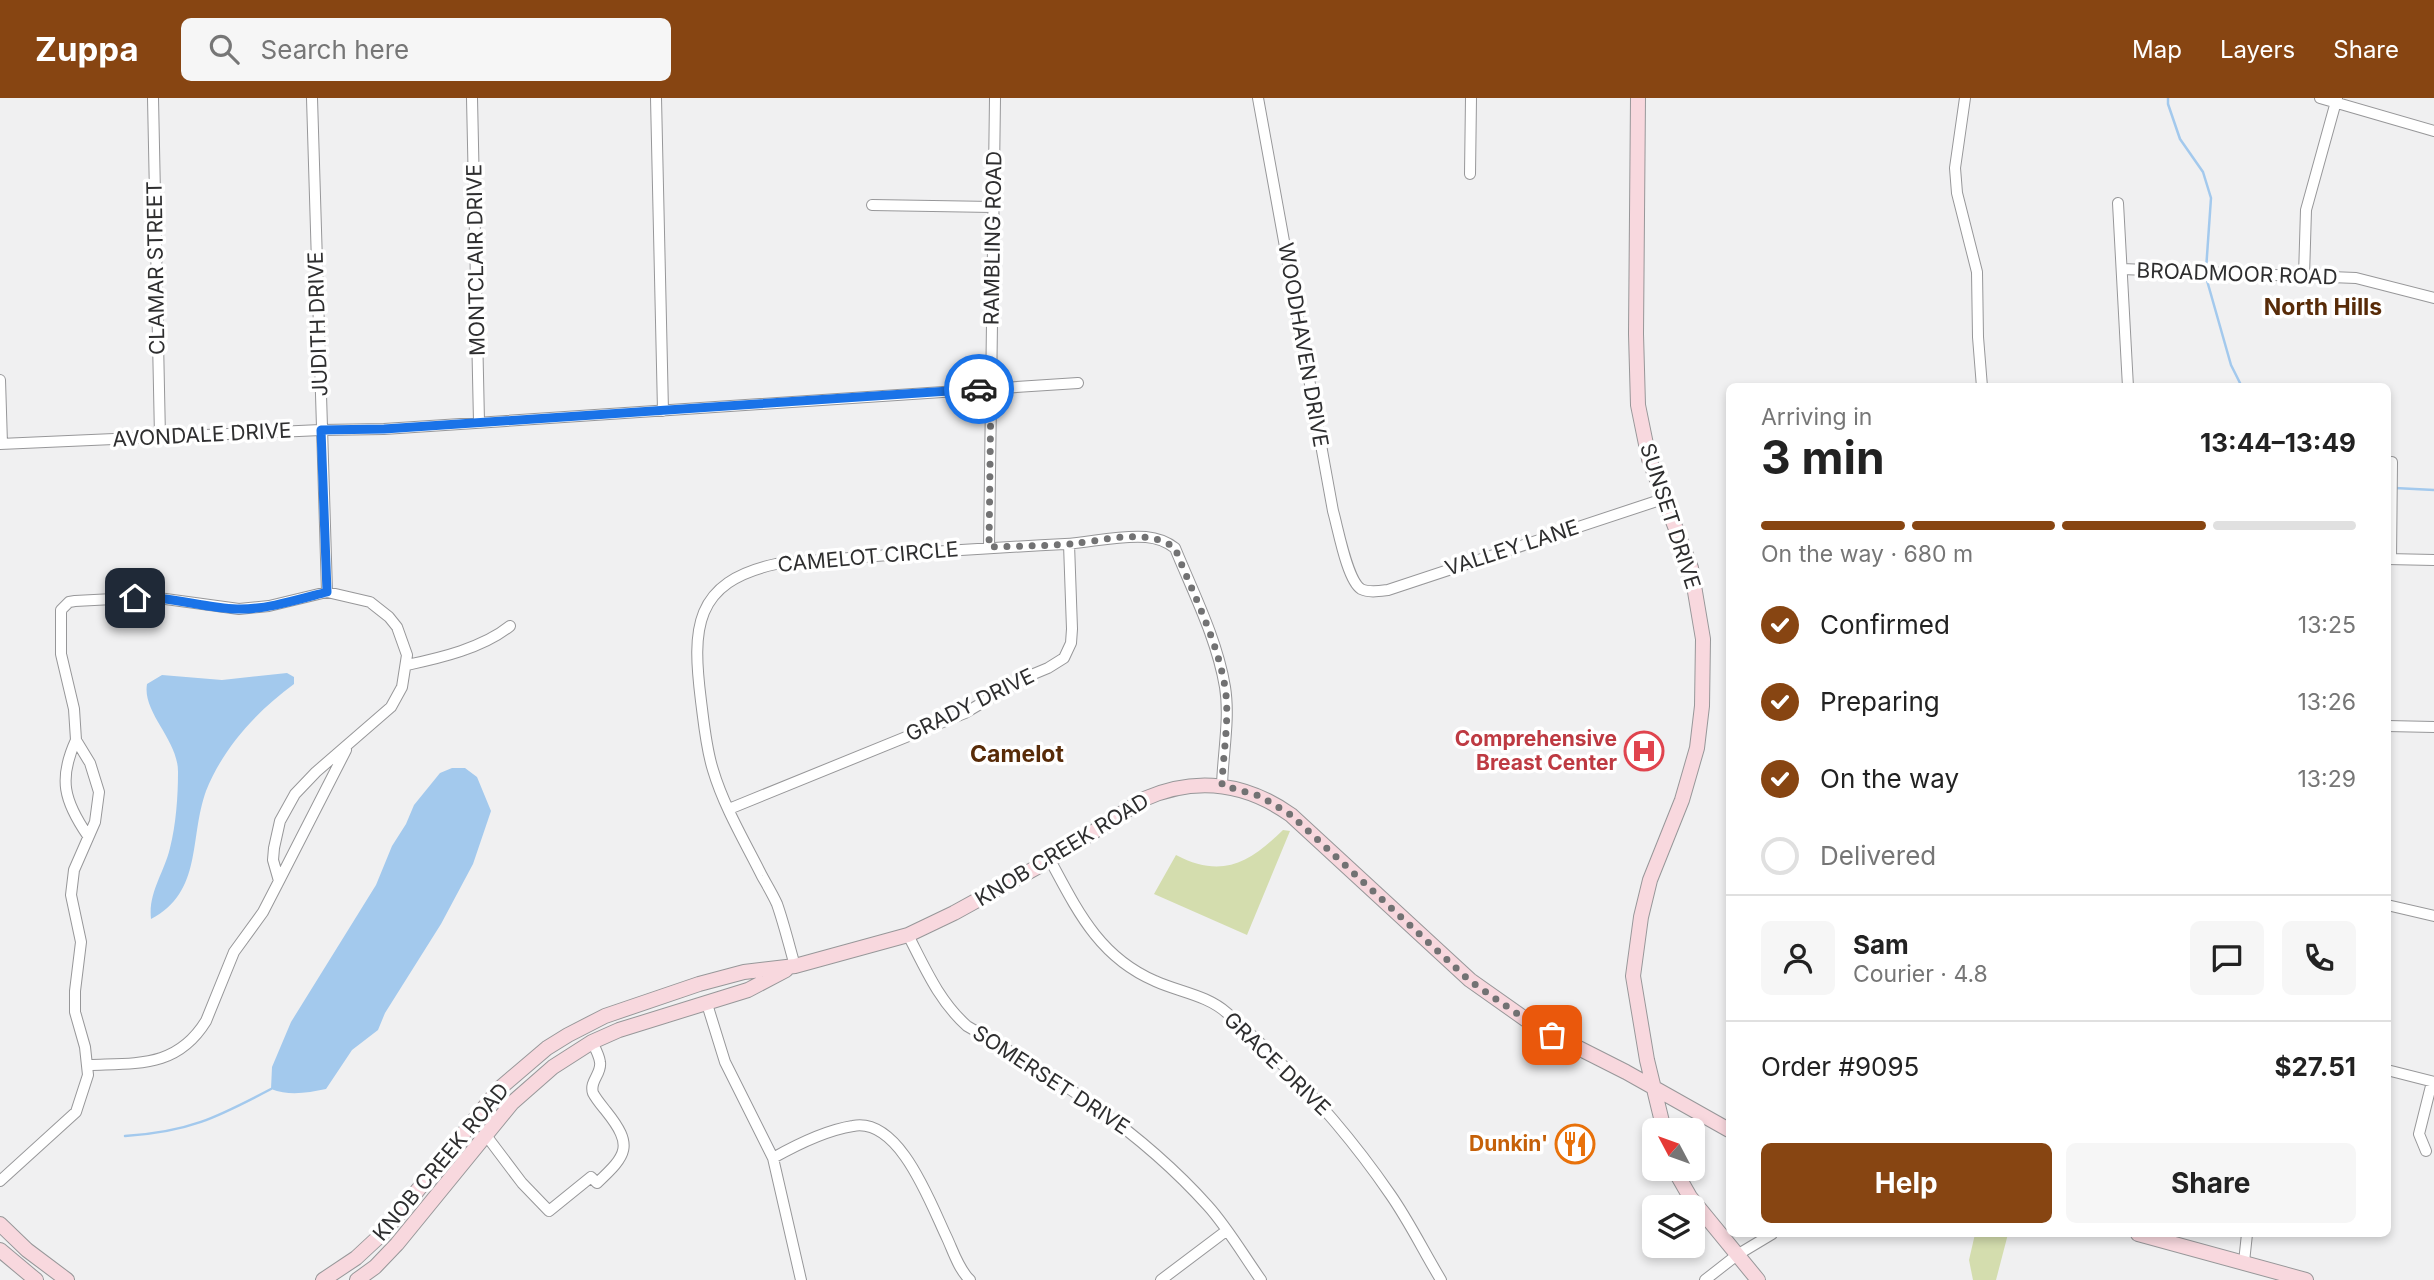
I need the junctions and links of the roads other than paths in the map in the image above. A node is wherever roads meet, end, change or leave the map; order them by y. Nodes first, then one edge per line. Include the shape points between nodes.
1 (153, 98) edge
2 (312, 98) edge
3 (472, 98) edge
4 (656, 98) edge
5 (995, 98) edge
6 (1258, 98) edge
7 (1471, 98) edge
8 (1638, 98) edge
9 (1965, 98) edge
10 (2320, 98) edge
11 (2336, 100) edge
12 (2434, 131) edge
13 (1470, 174) dead end
14 (2118, 203) dead end
15 (872, 205) dead end
16 (993, 207) junction
17 (2122, 269) junction
18 (2304, 276) junction
19 (2434, 298) edge
20 (0, 380) edge
21 (1078, 383) dead end
22 (1982, 383) edge
23 (2128, 383) edge
24 (991, 388) junction
25 (663, 411) junction
26 (479, 422) junction
27 (321, 430) junction
28 (160, 437) junction
29 (1, 444) edge
30 (2392, 462) dead end
31 (2391, 494) edge
32 (1663, 499) junction
33 (1069, 544) junction
34 (989, 547) junction
35 (2391, 559) edge
36 (2434, 560) edge
37 (1361, 588) joint
38 (327, 592) junction
39 (509, 626) dead end
40 (407, 665) junction
41 (2391, 726) edge
42 (2434, 727) edge
43 (76, 740) junction
44 (349, 744) junction
45 (1222, 785) junction
46 (729, 808) junction
47 (88, 836) junction
48 (1050, 860) junction
49 (279, 881) junction
50 (2391, 906) edge
51 (2434, 916) edge
52 (908, 935) junction
53 (795, 966) junction
54 (744, 972) junction
55 (672, 993) junction
56 (706, 1004) junction
57 (583, 1026) junction
58 (592, 1042) junction
59 (89, 1065) junction
60 (2391, 1071) edge
61 (2433, 1082) edge
62 (1653, 1087) junction
63 (1661, 1118) edge
64 (471, 1123) junction
65 (1726, 1128) edge
66 (485, 1134) junction
67 (2426, 1151) dead end
68 (774, 1158) junction
69 (0, 1181) edge
70 (1681, 1181) edge
71 (418, 1189) junction
72 (432, 1201) junction
73 (0, 1224) edge
74 (1226, 1231) junction
75 (1767, 1237) edge
76 (2149, 1237) edge
77 (2247, 1237) edge
78 (0, 1250) edge
79 (1737, 1255) junction
80 (356, 1258) junction
81 (2244, 1262) junction
82 (36, 1280) edge
83 (67, 1280) edge
84 (323, 1280) edge
85 (338, 1280) edge
86 (357, 1280) edge
87 (800, 1280) edge
88 (970, 1280) edge
89 (1161, 1280) edge
90 (1261, 1280) edge
91 (1441, 1280) edge
92 (1705, 1280) edge
93 (1758, 1280) edge
94 (2306, 1280) edge

1 - 28 street, CLAMAR STREET
2 - 27 street, JUDITH DRIVE
3 - 26 street, MONTCLAIR DRIVE
4 - 25 street
5 - 16 street, RAMBLING ROAD
6 - 37 street, WOODHAVEN DRIVE via 1333,512 1354,582
7 - 13 street
8 - 32 main road, SUNSET DRIVE via 1636,383 1646,443
9 - 22 street via 1955,168 1977,272
10 - 11 street
11 - 12 street
11 - 18 street via 2306,210
14 - 17 street
15 - 16 street
16 - 24 street, RAMBLING ROAD
17 - 18 street, BROADMOOR ROAD
17 - 23 street
18 - 19 street, BROADMOOR ROAD via 2356,278
20 - 29 street
21 - 24 street, AVONDALE DRIVE
24 - 25 street, AVONDALE DRIVE
24 - 34 street, RAMBLING ROAD
25 - 26 street, AVONDALE DRIVE
26 - 27 street, AVONDALE DRIVE
27 - 28 street, AVONDALE DRIVE
27 - 38 street, JUDITH DRIVE
28 - 29 street, AVONDALE DRIVE
30 - 31 street
32 - 37 street, VALLEY LANE via 1388,590
32 - 62 main road, SUNSET DRIVE via 1691,568 1701,619 1703,671 1696,748 1682,800 1650,880 1633,976
33 - 34 street, CAMELOT CIRCLE
33 - 45 street, CAMELOT CIRCLE via 1146,537 1175,548 1225,687
33 - 46 street, GRADY DRIVE via 1072,629 1064,658 965,713
34 - 46 street, CAMELOT CIRCLE via 776,564 737,577 712,597 698,629 698,675 713,769
35 - 36 street
38 - 40 street via 370,602 389,617 402,637
38 - 43 street via 239,609 151,597 69,602 61,610 61,654
39 - 40 street via 469,646
40 - 44 street via 391,707
41 - 42 street
43 - 47 street via 99,792
43 - 47 street via 64,782 72,810
44 - 49 street
44 - 49 street via 295,794 280,821 274,860
45 - 48 main road, KNOB CREEK ROAD via 1158,793
45 - 62 main road, KNOB CREEK ROAD via 1260,796 1291,815 1470,981 1501,1003 1535,1026
46 - 53 street, CAMELOT CIRCLE via 776,903
47 - 59 street via 74,870 71,895 81,942 75,1012
48 - 52 main road, KNOB CREEK ROAD
48 - 91 street, GRACE DRIVE via 1091,933 1107,949 1148,978 1225,1011 1324,1108 1389,1192
49 - 59 street via 234,952 206,1021 181,1050 156,1061
50 - 51 street
52 - 53 main road, KNOB CREEK ROAD
52 - 74 street, SOMERSET DRIVE via 940,996 967,1026 1097,1106 1138,1137 1209,1207
53 - 54 main road, KNOB CREEK ROAD
53 - 56 main road, KNOB CREEK ROAD via 748,990
54 - 55 main road, KNOB CREEK ROAD
54 - 56 main road via 721,984
55 - 56 main road via 693,994
55 - 57 main road, KNOB CREEK ROAD
56 - 58 main road, KNOB CREEK ROAD
56 - 68 street via 725,1062
57 - 58 main road
57 - 64 main road, KNOB CREEK ROAD via 524,1066
58 - 66 main road, KNOB CREEK ROAD via 534,1083
58 - 66 street via 600,1060 593,1092 618,1126 625,1153 597,1183 592,1177 549,1211
59 - 69 street via 76,1112
60 - 61 street
61 - 67 street via 2419,1134
62 - 63 main road, SUNSET DRIVE
62 - 65 main road, KNOB CREEK ROAD
64 - 66 main road
64 - 71 main road, KNOB CREEK ROAD
66 - 72 main road, KNOB CREEK ROAD
68 - 87 street
68 - 88 street via 795,1145 855,1125 883,1134 906,1158
70 - 79 main road
71 - 72 main road
71 - 80 main road, KNOB CREEK ROAD
72 - 86 main road, KNOB CREEK ROAD via 375,1267
73 - 83 main road
74 - 89 street
74 - 90 street, SOMERSET DRIVE
75 - 79 street
76 - 81 main road
77 - 81 street
78 - 82 main road
79 - 92 street
79 - 93 main road
80 - 84 main road, KNOB CREEK ROAD
80 - 85 main road
81 - 94 main road

